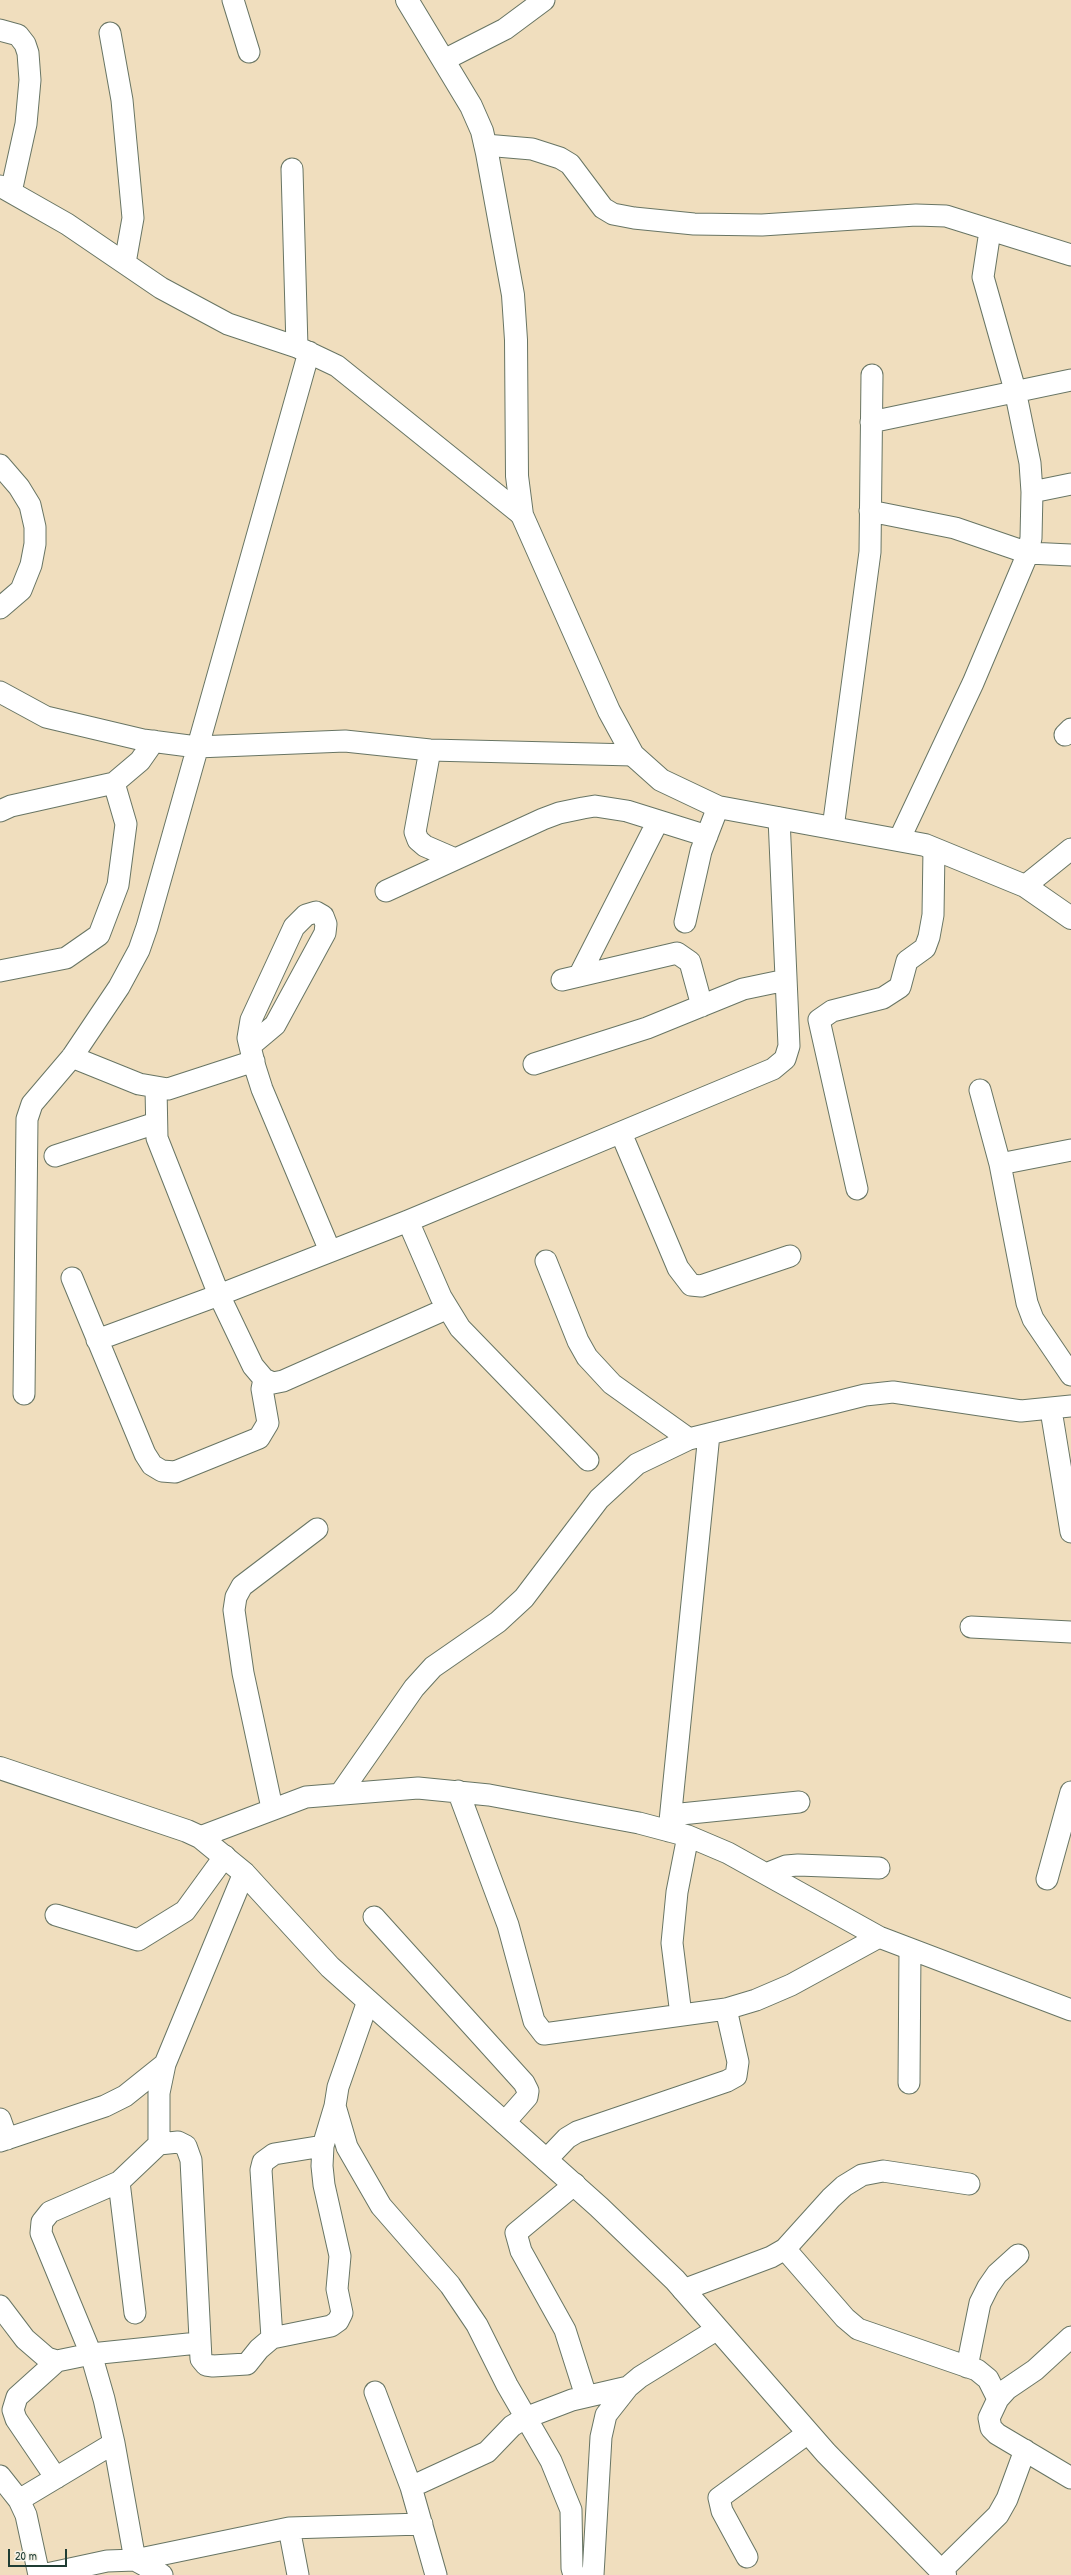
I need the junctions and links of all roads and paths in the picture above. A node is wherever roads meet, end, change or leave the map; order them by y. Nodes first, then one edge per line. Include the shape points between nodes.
1 (233, 0) edge
2 (407, 0) edge
3 (544, 0) edge
4 (0, 30) edge
5 (110, 33) dead end
6 (249, 52) dead end
7 (444, 60) junction
8 (485, 145) junction
9 (292, 169) dead end
10 (5, 190) edge
11 (990, 231) junction
12 (1071, 255) edge
13 (125, 263) junction
14 (303, 349) junction
15 (872, 375) dead end
16 (1071, 380) edge
17 (1014, 390) junction
18 (871, 422) junction
19 (0, 466) edge
20 (1071, 484) edge
21 (1032, 492) junction
22 (870, 511) junction
23 (522, 515) junction
24 (1028, 553) junction
25 (1071, 555) edge
26 (0, 608) edge
27 (0, 692) edge
28 (154, 741) junction
29 (197, 747) junction
30 (430, 750) junction
31 (633, 755) junction
32 (114, 783) junction
33 (718, 807) junction
34 (0, 811) edge
35 (779, 818) junction
36 (658, 821) junction
37 (833, 828) junction
38 (706, 836) junction
39 (899, 840) junction
40 (934, 849) junction
41 (1071, 849) edge
42 (455, 859) junction
43 (1025, 886) junction
44 (386, 891) dead end
45 (1071, 918) edge
46 (685, 922) dead end
47 (0, 971) edge
48 (786, 980) junction
49 (702, 1006) junction
50 (252, 1054) junction
51 (72, 1057) junction
52 (534, 1064) dead end
53 (156, 1088) junction
54 (980, 1090) dead end
55 (156, 1123) junction
56 (621, 1133) junction
57 (1071, 1150) edge
58 (55, 1156) dead end
59 (1000, 1164) junction
60 (857, 1189) dead end
61 (408, 1220) junction
62 (330, 1251) junction
63 (790, 1256) dead end
64 (546, 1261) dead end
65 (72, 1278) dead end
66 (219, 1295) junction
67 (446, 1309) junction
68 (97, 1340) junction
69 (1071, 1375) edge
70 (264, 1380) junction
71 (24, 1394) dead end
72 (1061, 1408) edge
73 (699, 1436) junction
74 (588, 1460) dead end
75 (317, 1529) dead end
76 (1071, 1532) edge
77 (971, 1627) dead end
78 (1071, 1632) edge
79 (0, 1768) edge
80 (458, 1791) junction
81 (1071, 1792) edge
82 (340, 1794) junction
83 (799, 1802) dead end
84 (272, 1808) junction
85 (676, 1827) junction
86 (200, 1837) junction
87 (225, 1856) junction
88 (879, 1868) dead end
89 (244, 1873) junction
90 (766, 1874) junction
91 (1047, 1879) dead end
92 (56, 1915) dead end
93 (374, 1917) dead end
94 (879, 1938) junction
95 (910, 1949) junction
96 (368, 2001) junction
97 (726, 2009) junction
98 (1071, 2010) edge
99 (681, 2015) junction
100 (165, 2064) junction
101 (909, 2083) dead end
102 (335, 2106) junction
103 (0, 2119) edge
104 (504, 2123) junction
105 (4, 2140) edge
106 (159, 2144) junction
107 (323, 2146) junction
108 (546, 2160) junction
109 (119, 2182) junction
110 (574, 2184) junction
111 (969, 2184) dead end
112 (785, 2249) junction
113 (1018, 2255) dead end
114 (683, 2290) junction
115 (0, 2306) edge
116 (135, 2313) dead end
117 (716, 2330) junction
118 (272, 2338) junction
119 (1071, 2338) edge
120 (198, 2343) junction
121 (91, 2354) junction
122 (57, 2362) junction
123 (967, 2367) junction
124 (628, 2387) junction
125 (375, 2392) dead end
126 (586, 2396) junction
127 (998, 2399) junction
128 (525, 2418) junction
129 (808, 2433) junction
130 (114, 2442) junction
131 (1024, 2450) junction
132 (0, 2476) edge
133 (56, 2478) junction
134 (1071, 2478) edge
135 (411, 2487) junction
136 (19, 2500) junction
137 (422, 2524) junction
138 (290, 2528) junction
139 (747, 2557) dead end
140 (135, 2560) junction
141 (943, 2573) edge
142 (38, 2575) edge
143 (42, 2575) edge
144 (162, 2575) edge
145 (298, 2575) edge
146 (436, 2575) edge
147 (574, 2575) edge
148 (593, 2575) edge

1 - 6 street
2 - 7 main road
3 - 7 street via 505,28
4 - 10 street via 18,35 25,44 30,80 26,124
5 - 13 street via 122,100 133,218
7 - 8 main road via 471,106
8 - 11 street via 532,149 560,158 570,164 603,208 613,214 634,218 694,224 762,225 916,215 946,216
8 - 23 main road via 513,294 517,476
9 - 14 street
10 - 13 street via 67,224
11 - 12 street
11 - 17 street via 984,277
13 - 14 street via 161,288 228,324
14 - 23 street via 337,366 355,379
14 - 29 street
15 - 18 street
16 - 17 street
17 - 18 street
17 - 21 street via 1030,462
18 - 22 street
19 - 26 street via 19,487 30,505 36,544 21,590
20 - 21 street
21 - 24 street via 1031,538
22 - 24 street via 955,528
22 - 37 street via 870,552
23 - 31 main road via 609,711
24 - 25 street
24 - 39 street via 973,682
27 - 28 street via 46,717
28 - 29 street
28 - 32 street via 140,761
29 - 30 street via 345,741
29 - 51 street via 139,950 119,987
30 - 31 street
30 - 42 street via 415,832 418,840 425,846
31 - 33 main road via 661,780
32 - 34 street via 11,806
32 - 47 street via 126,824 118,886 99,935 66,958
33 - 35 main road
33 - 38 street
35 - 37 main road
35 - 48 street
36 - 38 street
36 - 42 street via 610,808 583,808 543,819
36 - 49 street via 570,978 678,953 690,962
37 - 39 main road
38 - 46 street
39 - 40 main road
40 - 43 main road
40 - 60 street via 933,915 929,937 925,948 907,961 900,987 882,998 832,1011 819,1020
41 - 43 street
42 - 44 street
43 - 45 main road
48 - 49 street via 743,989
48 - 56 street via 789,1046 785,1059 773,1069
49 - 52 street via 648,1028
50 - 50 street via 248,1030 251,1020 294,927 306,915 316,912 323,916 326,924 325,933 275,1025
50 - 53 street via 168,1089
50 - 62 street via 262,1089
51 - 53 street
51 - 71 street via 32,1104 27,1118
53 - 55 street
54 - 59 street
55 - 58 street
55 - 66 street via 157,1138
56 - 61 street
56 - 63 street via 678,1268 691,1285 701,1286
57 - 59 street
59 - 69 street via 1027,1303 1033,1319
61 - 62 street
61 - 67 street
62 - 66 street
64 - 73 street via 587,1357 612,1384
65 - 68 street
66 - 68 street
66 - 70 street via 253,1366
67 - 70 street via 283,1381 273,1383
67 - 74 street via 460,1328
68 - 70 street via 145,1454 152,1465 162,1471 175,1472 259,1438 268,1424 262,1389
72 - 73 street via 1021,1411 995,1409 894,1392 865,1395
72 - 76 street
73 - 82 street via 637,1464 615,1482 599,1499 524,1598 498,1622 433,1668 414,1688
73 - 85 street
75 - 84 street via 242,1586 236,1597 234,1610 243,1673
77 - 78 street
79 - 86 main road
80 - 82 street via 418,1788
80 - 85 street via 504,1797 639,1823
80 - 99 street via 508,1925 539,2030 544,2034 552,2034
81 - 91 street
82 - 84 street via 306,1797
83 - 85 street
84 - 86 street
85 - 90 street
85 - 99 street via 677,1892 672,1943
86 - 87 main road
87 - 89 main road
87 - 92 street via 185,1911 138,1940
88 - 90 street via 798,1865 786,1866
89 - 96 main road via 330,1967
89 - 100 street
90 - 94 street
93 - 104 street via 524,2083 528,2091 527,2097
94 - 95 street
94 - 97 street via 791,1985
95 - 98 street
95 - 101 street
96 - 102 street via 338,2087
96 - 104 main road
97 - 99 street
97 - 108 street via 738,2062 736,2076 577,2132 566,2138
100 - 105 street via 125,2096 105,2106
100 - 106 street via 159,2093
102 - 107 street
102 - 128 street via 346,2147 381,2206 430,2261 466,2308
103 - 105 street
104 - 108 main road
106 - 109 street
106 - 120 street via 178,2142 186,2146 191,2160
107 - 118 street via 274,2154 263,2162
107 - 118 street via 324,2185 340,2256 337,2289 342,2314 331,2326
108 - 110 main road
109 - 116 street
109 - 121 street via 50,2212 42,2222 41,2233
110 - 114 main road
110 - 126 street via 516,2233 520,2251 565,2330
111 - 112 street via 883,2171 862,2175 830,2198
112 - 114 street via 771,2257
112 - 123 street via 845,2318 858,2329
113 - 123 street via 997,2274 980,2303
114 - 117 main road
115 - 122 street via 25,2340 47,2358
117 - 124 street
117 - 129 main road
118 - 120 street via 247,2364 240,2366 206,2365 201,2359
119 - 127 street
120 - 121 street
121 - 122 street
121 - 130 street
122 - 133 street via 17,2397 13,2410 16,2419
123 - 127 street via 988,2379
124 - 126 street
124 - 148 street via 606,2415 601,2437
125 - 135 street
126 - 128 street via 550,2406
127 - 131 street via 989,2418 991,2428
128 - 135 street via 512,2426 487,2452
128 - 147 street via 551,2461 571,2510
129 - 139 street via 719,2498 722,2511
129 - 141 main road
130 - 133 street
130 - 140 street
131 - 134 street
131 - 141 street via 1007,2499 998,2515
132 - 136 street
133 - 136 street
135 - 137 street
136 - 142 street via 26,2515
137 - 138 street
137 - 146 street
138 - 140 street
138 - 145 street
140 - 143 street via 107,2561
140 - 144 street

